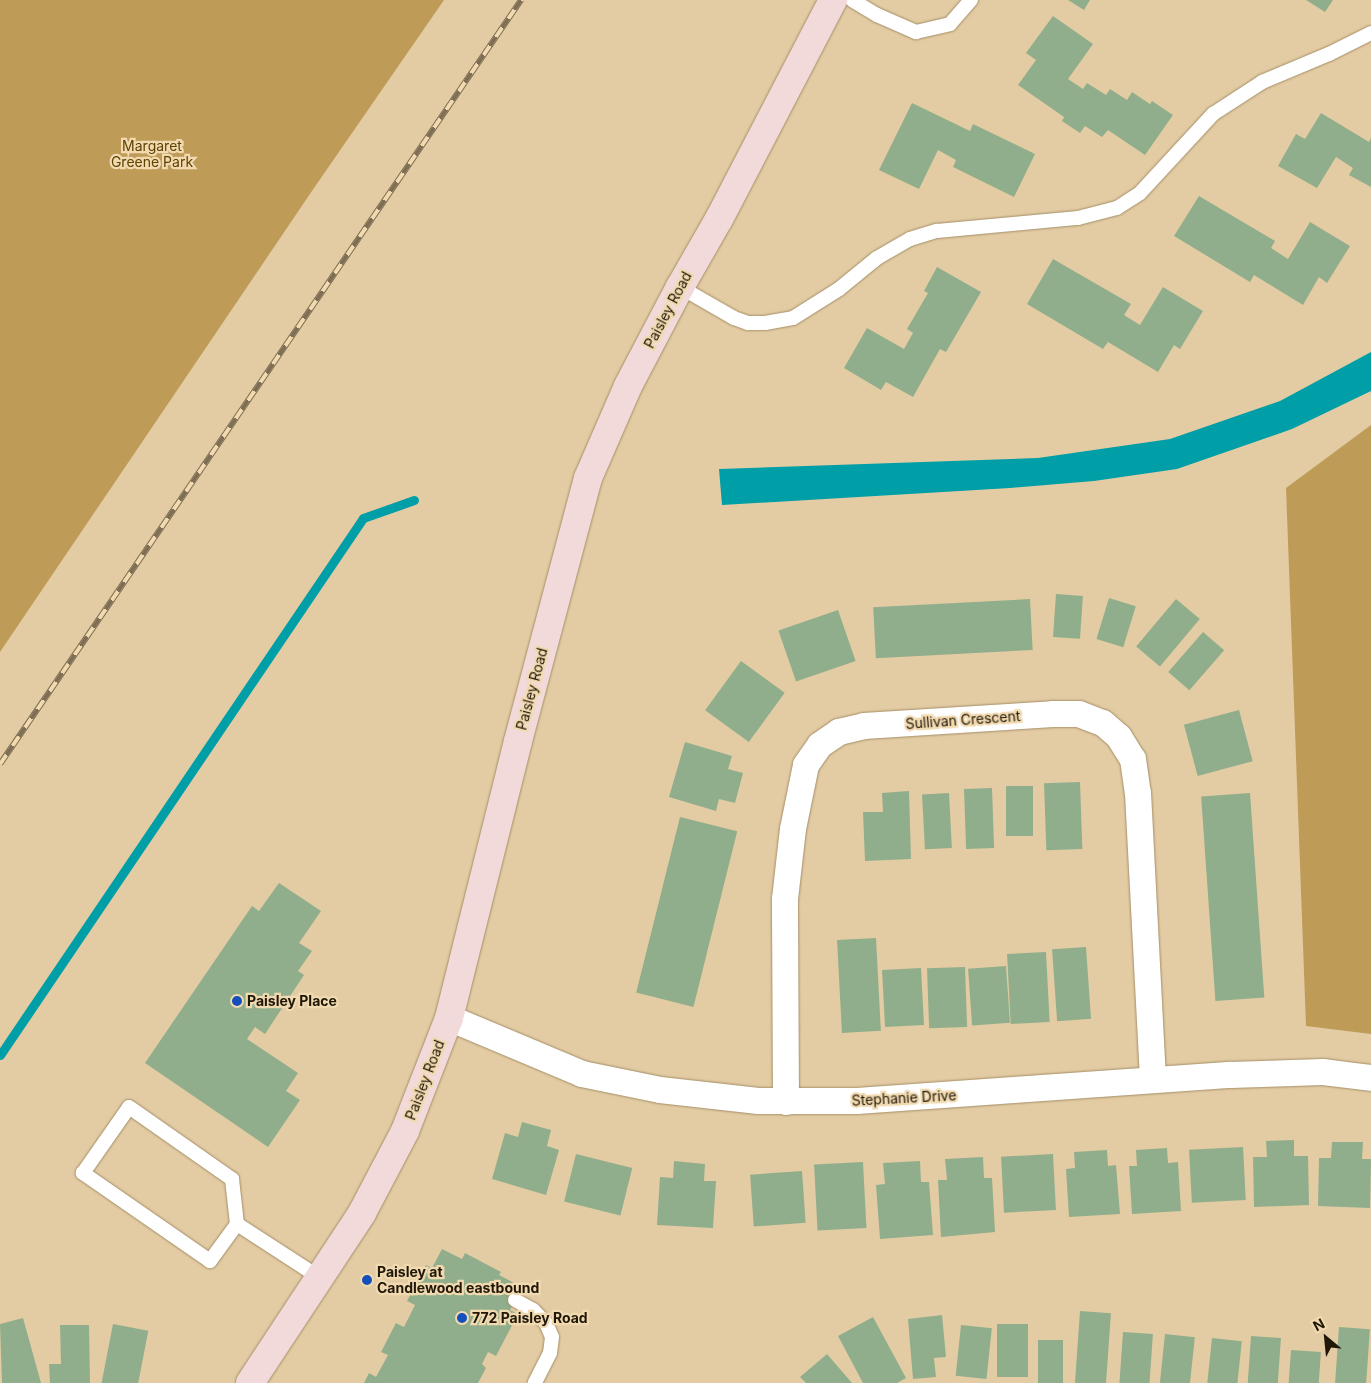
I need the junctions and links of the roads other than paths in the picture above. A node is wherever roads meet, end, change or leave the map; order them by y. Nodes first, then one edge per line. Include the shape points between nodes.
1 (833, 0) edge
2 (852, 0) edge
3 (971, 0) edge
4 (1371, 34) edge
5 (680, 287) junction
6 (449, 1018) junction
7 (1371, 1078) edge
8 (1153, 1080) junction
9 (786, 1102) junction
10 (237, 1224) junction
11 (320, 1278) junction
12 (515, 1300) dead end
13 (250, 1383) edge
14 (535, 1383) edge

1 - 5 main road, Paisley Road
2 - 3 lane via 916,32 950,24
4 - 5 lane via 1262,82 1213,114 1146,188 1117,208 1078,218 937,231 910,239 877,258 839,290 793,318 748,323
5 - 6 main road, Paisley Road via 628,386 588,478
6 - 9 street, Stephanie Drive via 582,1074 660,1090
6 - 11 main road, Paisley Road via 405,1131 362,1213
7 - 8 street, Stephanie Drive via 1323,1072
8 - 9 street, Stephanie Drive via 857,1101
8 - 9 street, Sullivan Crescent via 1138,793 1133,760 1119,737 1103,723 1079,714 1024,716 864,726 839,732 820,745 806,765 793,829 785,899
10 - 10 lane via 210,1260 83,1173 129,1107 232,1179
10 - 11 lane
11 - 13 main road, Paisley Road
12 - 14 lane via 533,1310 546,1323 552,1337 550,1353

